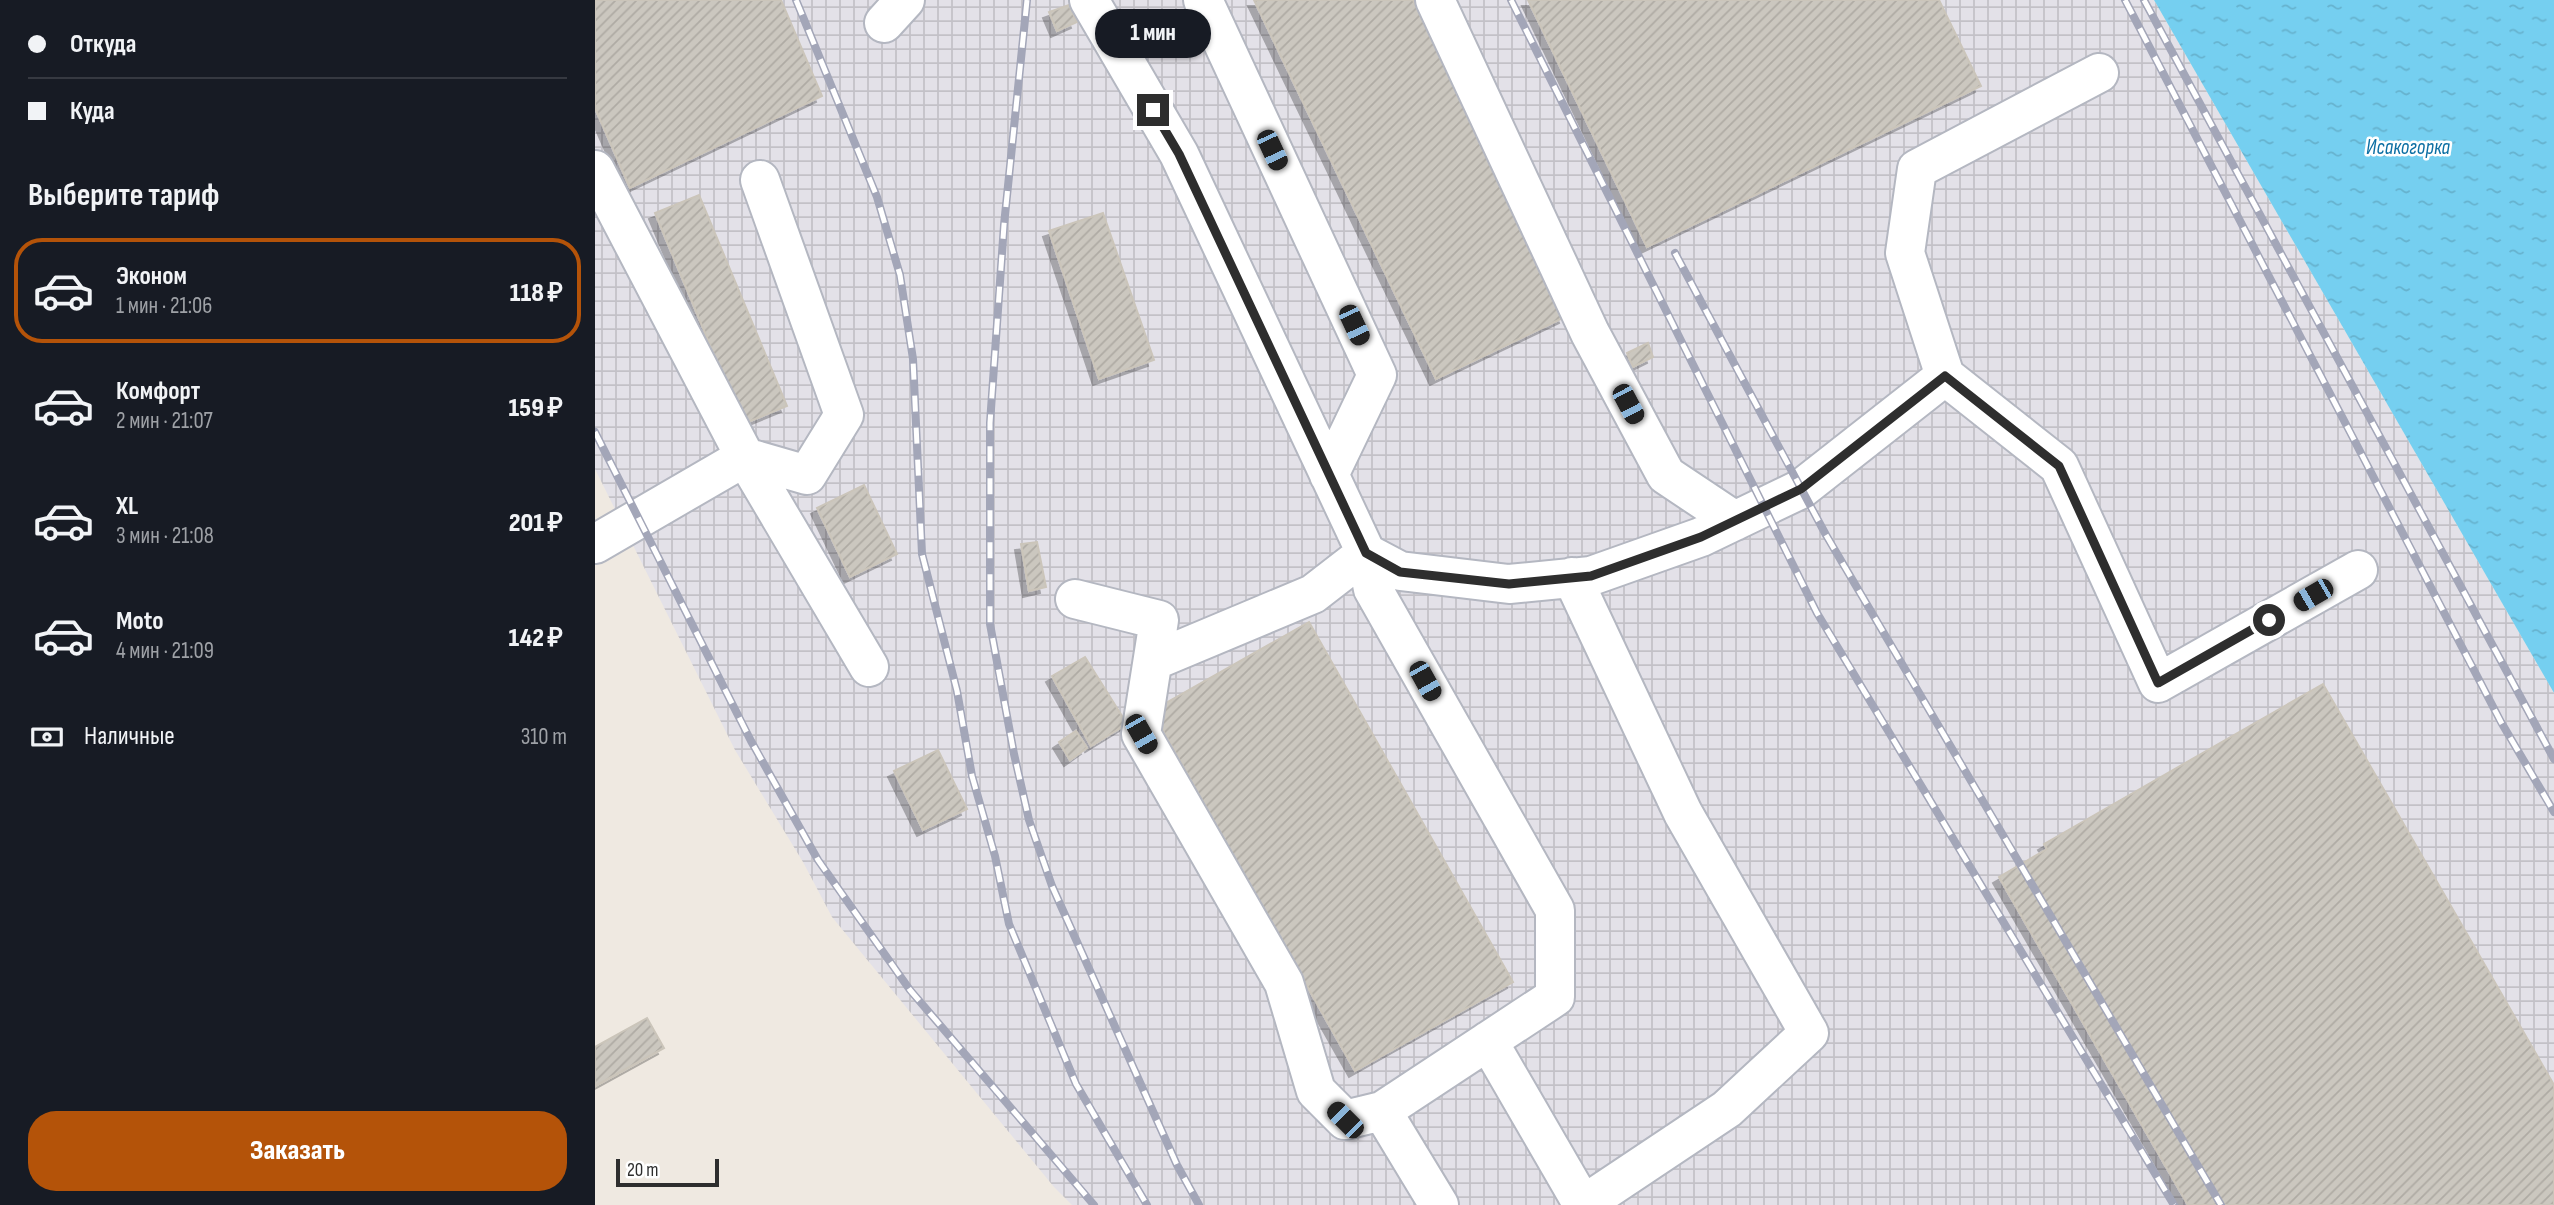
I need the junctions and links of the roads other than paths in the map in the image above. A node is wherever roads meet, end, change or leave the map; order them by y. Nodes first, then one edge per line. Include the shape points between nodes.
1 (1089, 0) edge
2 (1203, 0) edge
3 (1434, 0) edge
4 (2099, 73) dead end
5 (595, 170) edge
6 (759, 180) dead end
7 (1945, 376) junction
8 (745, 457) junction
9 (1329, 475) junction
10 (1735, 521) junction
11 (595, 544) edge
12 (1366, 553) junction
13 (2358, 570) dead end
14 (1572, 577) junction
15 (1075, 599) dead end
16 (1153, 661) junction
17 (869, 667) dead end
18 (1488, 1041) junction
19 (1383, 1111) junction
20 (1439, 1205) edge

1 - 9 lane via 1179,154
2 - 9 lane via 1377,375
3 - 10 lane via 1590,333 1666,475
4 - 7 lane via 1917,169 1905,253
5 - 8 lane
6 - 8 lane via 844,415 807,475
7 - 10 lane via 1801,489
7 - 13 lane via 2059,466 2158,683
8 - 11 lane
8 - 17 lane
9 - 12 lane
10 - 14 lane via 1591,576
12 - 14 lane via 1400,572 1509,584
12 - 16 lane via 1313,594
12 - 18 lane via 1373,589 1555,910 1555,997
14 - 18 lane via 1683,813 1809,1033 1727,1109 1583,1205
15 - 16 lane via 1159,620
16 - 19 lane via 1141,734 1284,984 1316,1091 1345,1120
18 - 19 lane
19 - 20 lane

